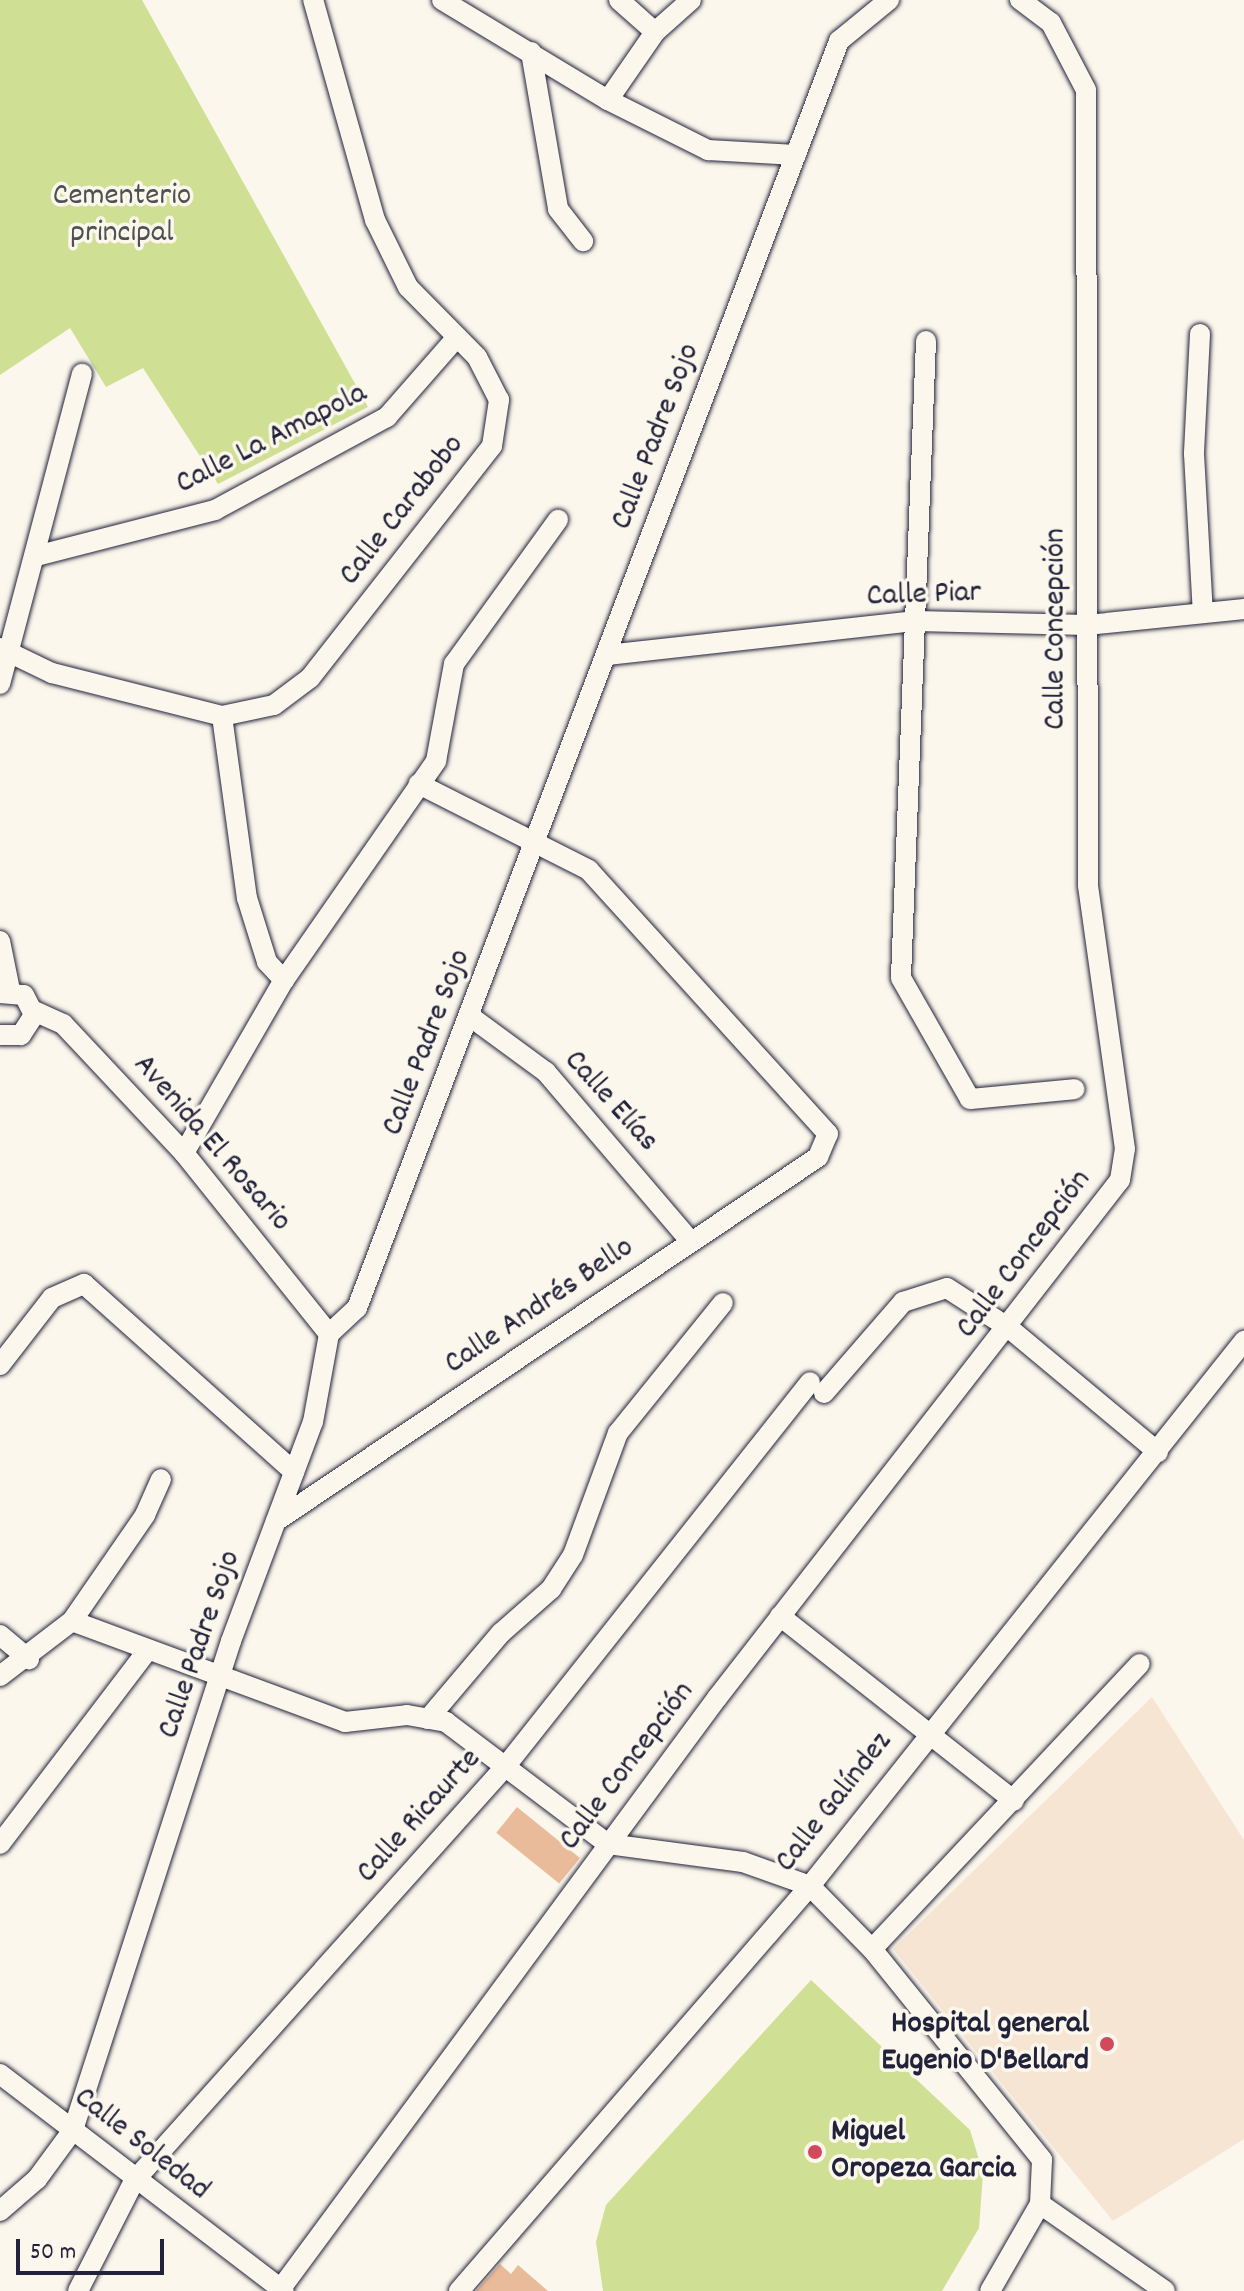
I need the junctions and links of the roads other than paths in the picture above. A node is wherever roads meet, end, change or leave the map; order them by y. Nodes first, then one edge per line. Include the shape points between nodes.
1 (313, 0) edge
2 (442, 0) edge
3 (619, 0) edge
4 (691, 0) edge
5 (889, 0) edge
6 (1020, 0) edge
7 (655, 32) junction
8 (531, 52) junction
9 (608, 100) junction
10 (796, 155) junction
11 (583, 241) dead end
12 (1200, 334) dead end
13 (457, 337) junction
14 (926, 341) dead end
15 (82, 374) dead end
16 (558, 520) dead end
17 (36, 556) junction
18 (1244, 609) edge
19 (1203, 613) junction
20 (916, 621) junction
21 (1087, 625) junction
22 (6, 653) edge
23 (607, 655) junction
24 (0, 684) edge
25 (222, 716) junction
26 (419, 784) junction
27 (538, 838) junction
28 (1, 947) edge
29 (284, 980) junction
30 (5, 992) edge
31 (34, 1011) junction
32 (471, 1017) junction
33 (2, 1041) edge
34 (1075, 1089) dead end
35 (184, 1153) junction
36 (691, 1242) junction
37 (723, 1303) dead end
38 (1009, 1328) junction
39 (329, 1334) junction
40 (1244, 1341) edge
41 (0, 1365) edge
42 (1158, 1452) junction
43 (294, 1472) junction
44 (161, 1479) dead end
45 (276, 1521) junction
46 (780, 1616) junction
47 (72, 1621) junction
48 (0, 1635) edge
49 (147, 1651) junction
50 (29, 1659) junction
51 (1140, 1664) dead end
52 (0, 1676) edge
53 (220, 1677) junction
54 (428, 1719) junction
55 (929, 1732) junction
56 (505, 1767) junction
57 (1014, 1801) junction
58 (0, 1844) edge
59 (608, 1844) junction
60 (810, 1886) junction
61 (872, 1949) junction
62 (0, 2074) edge
63 (73, 2130) junction
64 (134, 2181) junction
65 (1040, 2204) junction
66 (0, 2211) edge
67 (281, 2290) edge
68 (78, 2291) edge
69 (459, 2291) edge
70 (990, 2291) edge
71 (1165, 2291) edge

1 - 13 street, Calle Carabobo via 375,220 408,287
2 - 8 street
3 - 7 street
4 - 7 street
5 - 10 street, Calle Padre Sojo via 839,41
6 - 21 street, Calle Concepción via 1051,23 1086,90
7 - 9 street
8 - 9 street
8 - 11 street via 558,209
9 - 10 street via 708,150
10 - 23 street, Calle Padre Sojo
12 - 19 street via 1194,454
13 - 17 street, Calle La Amapola via 387,417 215,510
13 - 25 street, Calle Carabobo via 499,400 492,446 310,678 274,705
14 - 20 street
15 - 17 street
16 - 26 street via 454,664 436,761
17 - 22 street
18 - 19 street, Calle Piar
19 - 21 street, Calle Piar
20 - 21 street, Calle Piar
20 - 23 street, Calle Piar
20 - 34 street via 901,978 970,1099
21 - 38 street, Calle Concepción via 1088,885 1123,1168
22 - 24 street
22 - 25 street, Calle Carabobo
23 - 27 street, Calle Padre Sojo
25 - 29 street via 247,898 267,962
26 - 27 street
26 - 29 street
27 - 32 street, Calle Padre Sojo
27 - 36 street, Calle Andrés Bello via 589,870 828,1134 818,1157
28 - 30 street
29 - 35 street
30 - 31 street, Avenida El Rosario via 27,997
31 - 33 street via 27,1032
31 - 35 street, Avenida El Rosario via 63,1024
32 - 36 street, Calle Elías via 546,1072
32 - 39 street, Calle Padre Sojo via 357,1308
35 - 39 street, Avenida El Rosario
36 - 45 street, Calle Andrés Bello
37 - 54 street via 618,1433 573,1555 551,1589 501,1633
38 - 42 street, Calle Ricaurte
38 - 46 street, Calle Concepción
38 - 56 street, Calle Ricaurte via 968,1296 929,1291 903,1302 817,1387
39 - 43 street, Calle Padre Sojo via 313,1422
40 - 42 street, Calle Galíndez
41 - 43 street via 52,1298 84,1284
42 - 55 street, Calle Galíndez
43 - 45 street, Calle Padre Sojo
44 - 47 street via 129,1540
45 - 53 street, Calle Padre Sojo
46 - 55 street
46 - 59 street, Calle Concepción
47 - 49 street
47 - 50 street
48 - 50 street
49 - 53 street
49 - 58 street
50 - 52 street
51 - 57 street
53 - 54 street via 345,1722
53 - 63 street, Calle Padre Sojo
54 - 56 street via 446,1722
55 - 57 street
55 - 60 street, Calle Galíndez
56 - 59 street
56 - 64 street, Calle Ricaurte
57 - 61 street
59 - 60 street via 743,1862
59 - 67 street, Calle Concepción
60 - 61 street
60 - 69 street, Calle Galíndez
61 - 65 street via 1029,2137 1042,2160
62 - 63 street, Calle Soledad
63 - 64 street, Calle Soledad
63 - 66 street, Calle Padre Sojo via 37,2179
64 - 67 street, Calle Soledad
64 - 68 street, Calle Ricaurte
65 - 70 street
65 - 71 street

